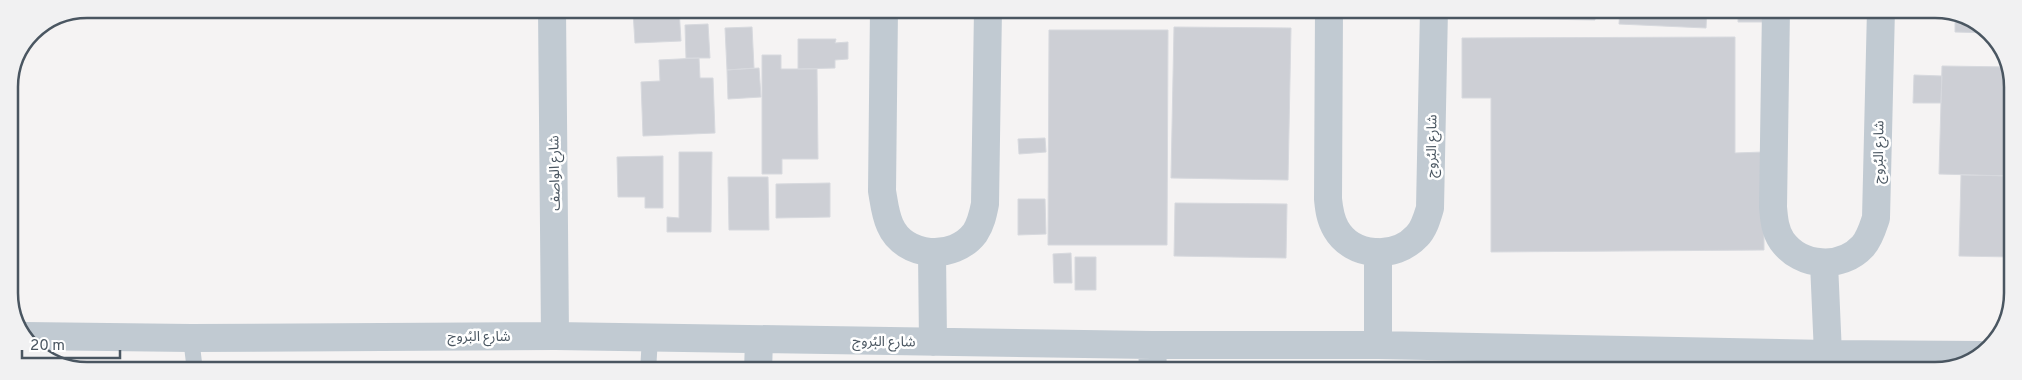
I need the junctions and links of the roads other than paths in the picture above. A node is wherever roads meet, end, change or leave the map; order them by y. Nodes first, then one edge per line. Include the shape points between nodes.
1 (552, 18) edge
2 (884, 18) edge
3 (988, 18) edge
4 (1329, 18) edge
5 (1434, 18) edge
6 (1776, 18) edge
7 (1881, 18) edge
8 (1378, 252) junction
9 (932, 253) junction
10 (1824, 263) junction
11 (32, 336) edge
12 (555, 336) junction
13 (191, 338) junction
14 (650, 338) junction
15 (759, 340) junction
16 (933, 342) junction
17 (1378, 345) junction
18 (1828, 354) junction
19 (1966, 355) edge
20 (1152, 358) edge
21 (1602, 360) edge
22 (193, 362) edge
23 (649, 362) edge
24 (758, 362) edge

1 - 12 street, شارع الواصف
2 - 9 street via 882,191 885,210 890,227 900,240 915,249
3 - 9 street via 985,204 982,219 963,244 948,251
4 - 8 street, شارع البُروج via 1330,216 1336,230 1348,242 1359,249
5 - 8 street, شارع البُروج via 1430,208 1417,236 1390,252
6 - 10 street, شارع البُروج via 1775,224 1792,252 1807,260
7 - 10 street, شارع البُروج via 1876,218 1864,245 1839,261
8 - 17 street
9 - 16 street, شارع البُروج
10 - 18 street
11 - 13 street, شارع البُروج
12 - 13 street, شارع البُروج
12 - 14 street, شارع البُروج
13 - 22 lane
14 - 15 street, شارع البُروج
14 - 23 lane
15 - 16 street, شارع البُروج
15 - 24 street
16 - 20 street, شارع البُروج
17 - 20 street, شارع البُروج
17 - 21 street, شارع البُروج
18 - 19 street, شارع البُروج
18 - 21 street, شارع البُروج

